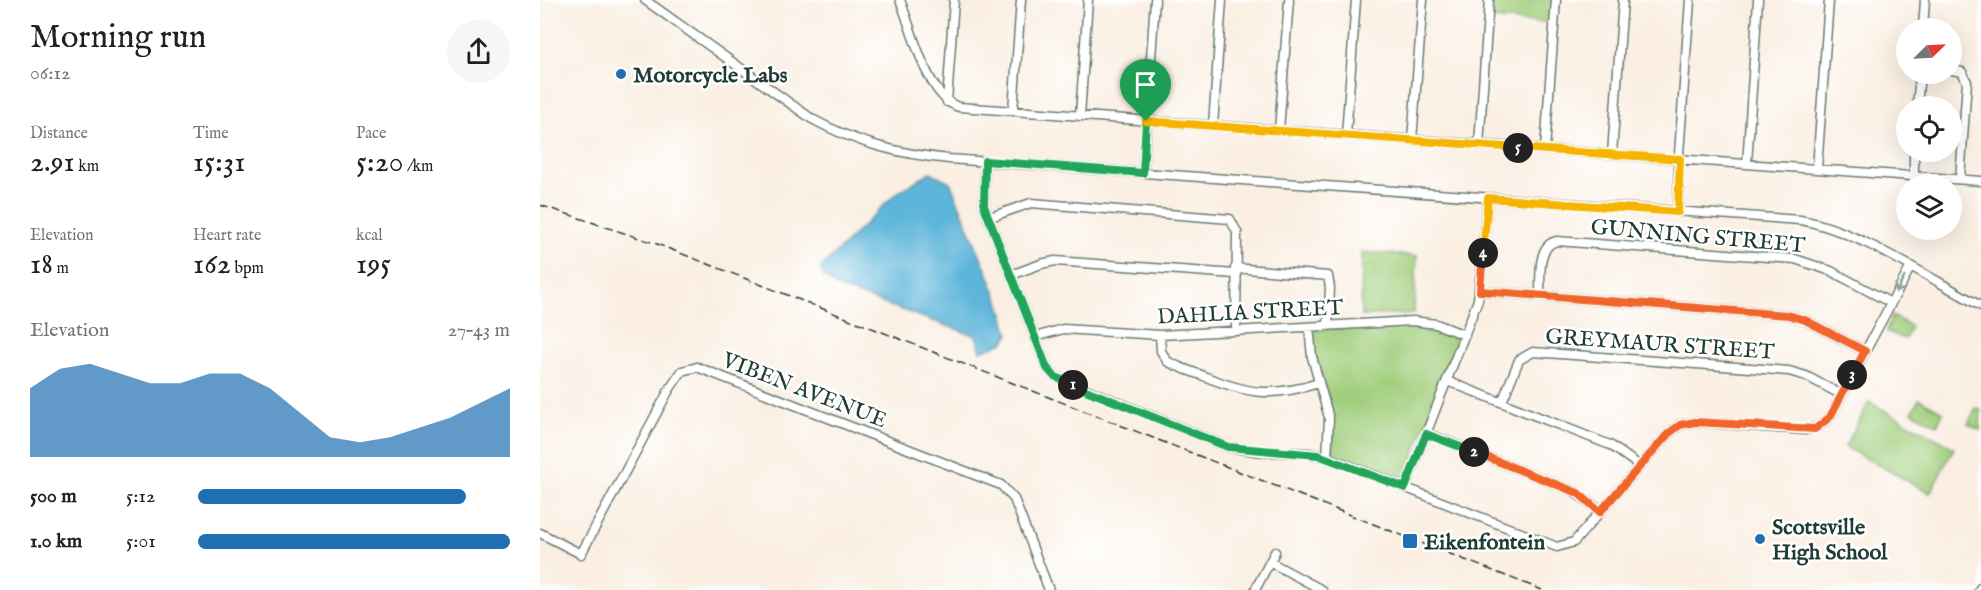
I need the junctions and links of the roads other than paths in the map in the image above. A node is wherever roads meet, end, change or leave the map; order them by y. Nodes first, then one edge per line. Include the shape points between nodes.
1 (645, 0) edge
2 (900, 0) edge
3 (954, 0) edge
4 (1021, 0) edge
5 (1088, 0) edge
6 (1155, 0) edge
7 (1222, 0) edge
8 (1288, 0) edge
9 (1356, 0) edge
10 (1423, 0) edge
11 (1489, 0) edge
12 (1556, 0) edge
13 (1623, 0) edge
14 (1690, 0) edge
15 (1758, 0) edge
16 (1829, 0) edge
17 (1925, 0) edge
18 (1924, 18) edge
19 (1962, 72) edge
20 (947, 102) junction
21 (1013, 111) junction
22 (1080, 116) junction
23 (1146, 121) junction
24 (1213, 125) junction
25 (1279, 130) junction
26 (1346, 135) junction
27 (1412, 140) junction
28 (1479, 145) junction
29 (1545, 149) junction
30 (1612, 154) junction
31 (1680, 159) junction
32 (985, 161) junction
33 (1747, 164) junction
34 (1817, 169) junction
35 (1143, 173) junction
36 (1959, 174) edge
37 (1896, 178) edge
38 (1962, 179) edge
39 (1981, 181) edge
40 (1488, 198) junction
41 (1678, 212) junction
42 (988, 218) junction
43 (1910, 268) junction
44 (1235, 271) junction
45 (1011, 275) junction
46 (1480, 291) junction
47 (1540, 296) junction
48 (1891, 303) junction
49 (1981, 306) edge
50 (1328, 326) junction
51 (1310, 327) junction
52 (1236, 331) junction
53 (1160, 334) junction
54 (1465, 335) junction
55 (1035, 337) junction
56 (1865, 351) junction
57 (1447, 381) junction
58 (1319, 382) junction
59 (1842, 394) junction
60 (1502, 402) junction
61 (1426, 434) junction
62 (1327, 457) junction
63 (1640, 466) junction
64 (1405, 488) junction
65 (1600, 512) junction
66 (540, 533) edge
67 (1275, 552) dead end
68 (1270, 562) junction
69 (1049, 590) edge
70 (1255, 590) edge
71 (1322, 590) edge

1 - 32 street via 812,119 842,135 918,156
2 - 20 street via 933,84
3 - 20 street
4 - 21 street
5 - 22 street
6 - 23 street
7 - 24 street
8 - 25 street
9 - 26 street
10 - 27 street
11 - 28 street
12 - 29 street
13 - 30 street
14 - 31 street
15 - 33 street
16 - 34 street
17 - 18 street
19 - 36 street via 1967,80
20 - 21 street via 964,108
21 - 22 street
22 - 23 street
23 - 24 street
23 - 35 street
24 - 25 street
25 - 26 street
26 - 27 street
27 - 28 street
28 - 29 street
29 - 30 street
30 - 31 street
31 - 33 street
31 - 41 street
32 - 35 street
32 - 42 street via 983,199
33 - 34 street
34 - 37 street
35 - 40 street
38 - 39 street
40 - 41 street
40 - 46 street
41 - 43 street via 1820,224
42 - 44 street via 1031,203 1225,217 1236,227
42 - 45 street
43 -> 48 street
43 - 49 street
44 - 45 street via 1055,261
44 - 50 street via 1328,276
44 - 52 street
45 - 55 street
46 - 47 street
46 - 54 street
47 - 48 street, GUNNING STREET via 1543,251 1557,241 1795,259 1832,271
47 - 56 street via 1788,315
48 - 56 street
50 - 51 street, DAHLIA STREET
50 - 54 street, DAHLIA STREET via 1425,322
51 - 52 street, DAHLIA STREET
51 - 58 street
52 - 53 street, DAHLIA STREET
53 - 55 street, DAHLIA STREET via 1063,329
53 - 58 street via 1161,351 1167,361 1240,390 1283,393
54 - 57 street
55 - 62 street via 1047,368 1065,381 1228,447
56 - 59 street
57 - 60 street
57 - 61 street
58 - 62 street via 1329,417
59 - 60 street, GREYMAUR STREET via 1789,371 1533,352 1519,360
59 - 63 street via 1826,421 1810,430 1686,423 1668,434
60 - 63 street via 1610,445
61 - 64 street
61 - 65 street via 1574,491
62 - 64 street
63 - 65 street
64 - 65 street via 1557,547 1574,542
66 - 69 street, VIBEN AVENUE via 581,554 669,390 682,371 693,366 1000,485 1016,504
67 - 68 street
68 - 70 street
68 - 71 street

